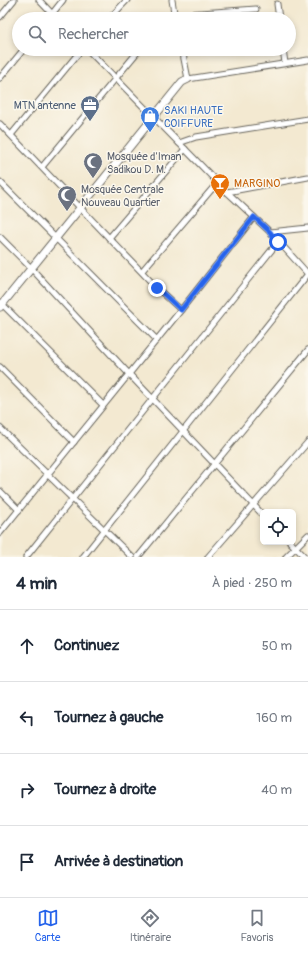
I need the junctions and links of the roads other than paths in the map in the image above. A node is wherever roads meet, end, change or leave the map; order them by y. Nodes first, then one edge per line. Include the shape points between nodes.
1 (14, 0) edge
2 (39, 0) edge
3 (63, 0) edge
4 (127, 0) edge
5 (172, 0) edge
6 (277, 4) dead end
7 (256, 9) dead end
8 (50, 12) edge
9 (54, 12) edge
10 (116, 12) edge
11 (175, 12) edge
12 (215, 12) edge
13 (278, 12) edge
14 (0, 17) edge
15 (18, 56) edge
16 (76, 56) edge
17 (94, 56) edge
18 (134, 56) edge
19 (183, 56) edge
20 (284, 56) edge
21 (308, 60) edge
22 (285, 63) junction
23 (0, 78) edge
24 (116, 78) junction
25 (188, 80) junction
26 (153, 117) junction
27 (308, 119) edge
28 (0, 124) edge
29 (11, 135) junction
30 (179, 143) junction
31 (185, 149) junction
32 (42, 167) junction
33 (308, 177) edge
34 (0, 182) edge
35 (218, 182) junction
36 (227, 192) junction
37 (80, 208) junction
38 (254, 217) junction
39 (308, 228) edge
40 (270, 232) junction
41 (0, 237) edge
42 (110, 238) junction
43 (55, 239) junction
44 (278, 242) junction
45 (31, 268) junction
46 (142, 271) junction
47 (308, 274) edge
48 (1, 305) edge
49 (181, 310) junction
50 (157, 340) junction
51 (308, 350) edge
52 (0, 368) edge
53 (129, 374) junction
54 (153, 399) junction
55 (103, 406) junction
56 (0, 428) edge
57 (183, 430) junction
58 (74, 442) junction
59 (308, 442) edge
60 (214, 464) junction
61 (48, 474) junction
62 (0, 491) edge
63 (73, 499) junction
64 (253, 505) junction
65 (18, 510) junction
66 (260, 512) edge
67 (104, 530) junction
68 (0, 533) edge
69 (308, 535) edge
70 (292, 545) edge
71 (295, 548) junction
72 (26, 557) edge
73 (82, 557) edge
74 (132, 557) edge
75 (138, 557) edge
76 (208, 557) edge
77 (286, 557) edge
78 (305, 557) edge

1 - 14 street
2 - 8 street
3 - 9 street
4 - 10 street
5 - 11 street
6 - 13 street
7 - 12 street
15 - 23 street
16 - 29 street
17 - 24 street
18 - 24 street
19 - 25 street
20 - 22 street
21 - 22 street
22 - 25 street
24 - 26 street
24 - 32 street
25 - 26 street via 182,82
26 - 30 street
26 - 37 street
27 - 30 street
28 - 29 street
29 - 32 street
30 - 31 street
31 - 35 street
31 - 42 street
32 - 37 street
33 - 36 street
34 - 43 street
35 - 36 street
35 - 46 street
36 - 38 street
37 - 42 street
37 - 43 street
38 - 40 street
38 - 49 street
39 - 40 street
40 - 44 street
41 - 45 street
42 - 46 street
43 - 45 street
43 - 50 street
44 - 47 street
44 - 54 street
45 - 48 street
45 - 53 street
46 - 49 street
47 - 57 street
48 - 55 street
49 - 50 street
50 - 53 street
51 - 60 street
52 - 58 street
53 - 54 street
53 - 55 street
54 - 57 street
54 - 63 street
55 - 58 street
56 - 61 street
57 - 60 street
57 - 67 street
58 - 61 street
59 - 64 street
60 - 64 street
60 - 75 street
61 - 63 street
61 - 65 street
62 - 65 street
63 - 67 street
63 - 72 street
64 - 66 street
64 - 76 street
65 - 68 street
67 - 73 street
67 - 74 street
69 - 71 street
70 - 71 street
71 - 77 street
71 - 78 street

